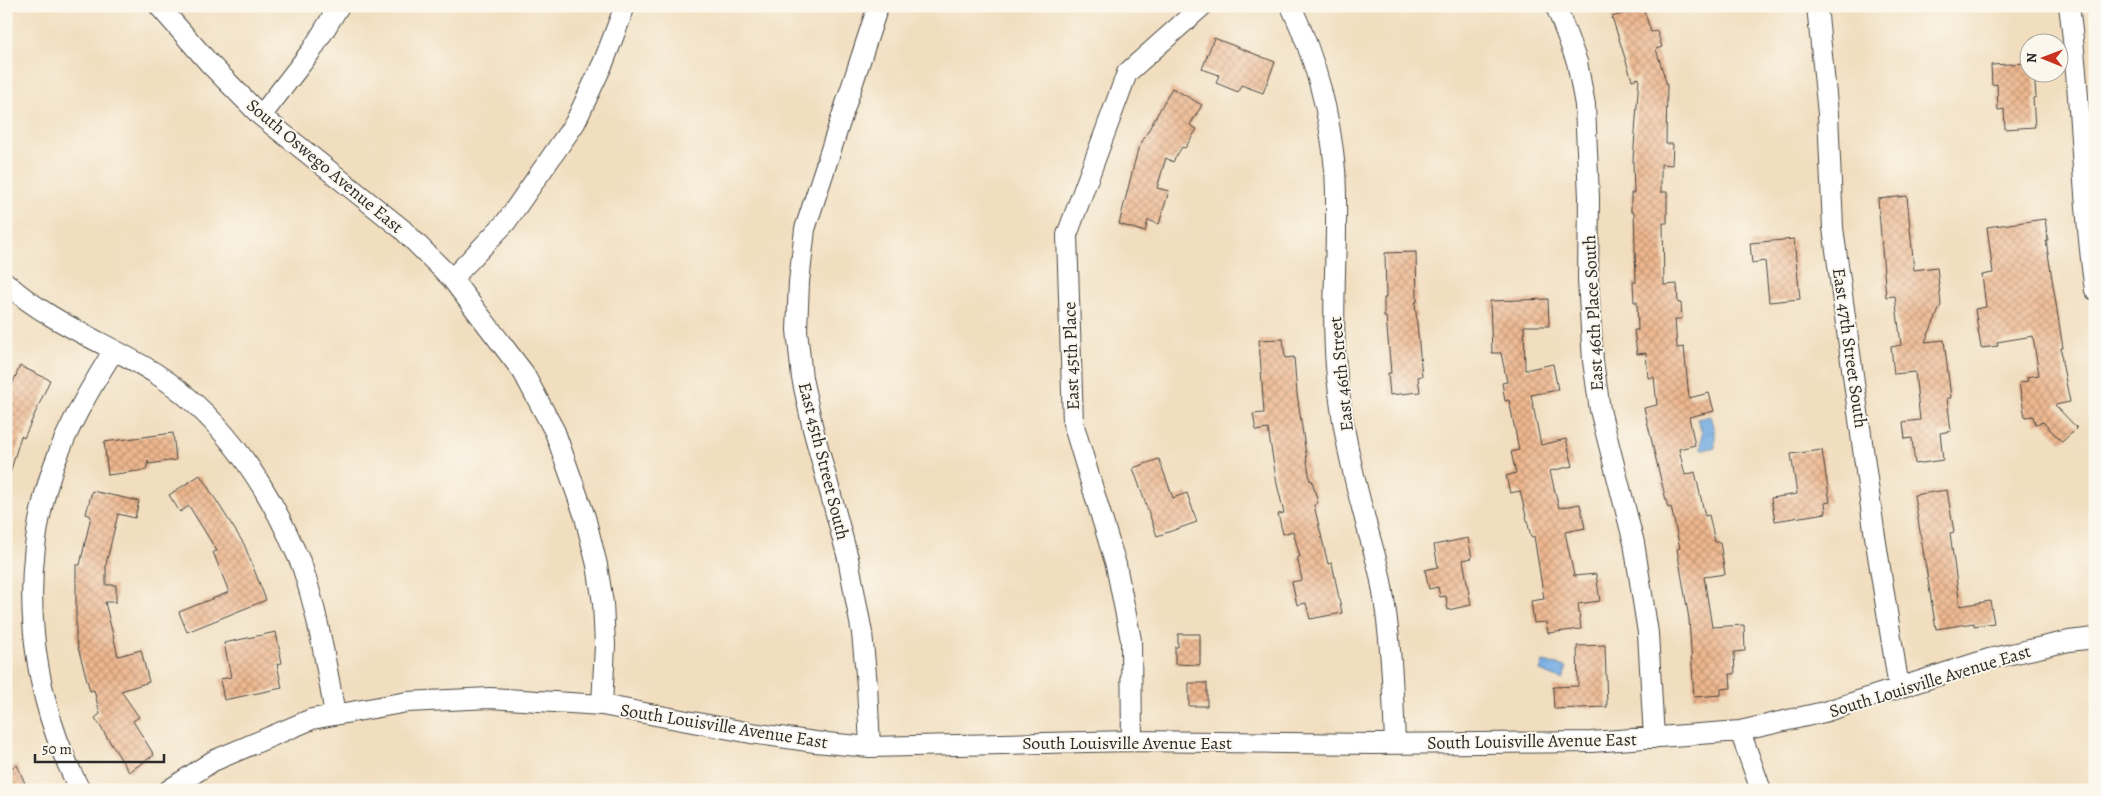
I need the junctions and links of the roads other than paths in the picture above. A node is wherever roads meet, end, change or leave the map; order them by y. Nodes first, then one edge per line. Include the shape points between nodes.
1 (159, 6) edge
2 (339, 6) edge
3 (625, 6) edge
4 (878, 6) edge
5 (1202, 6) edge
6 (1291, 6) edge
7 (1556, 6) edge
8 (1818, 6) edge
9 (2069, 6) edge
10 (261, 116) junction
11 (452, 279) junction
12 (6, 283) edge
13 (2095, 290) edge
14 (114, 350) junction
15 (2095, 638) edge
16 (1899, 688) junction
17 (602, 705) junction
18 (335, 714) junction
19 (1740, 731) junction
20 (1654, 738) junction
21 (1132, 741) junction
22 (1395, 743) junction
23 (870, 747) junction
24 (80, 790) edge
25 (169, 790) edge
26 (1761, 790) edge

1 - 10 street, South Oswego Avenue East
2 - 10 street via 312,50
3 - 11 street via 575,123 506,222
4 - 23 street, East 45th Street South via 805,229 797,330 802,378 848,558 860,624
5 - 21 street, East 45th Place via 1127,73 1067,235 1073,423 1116,565 1129,630
6 - 22 street, East 46th Street via 1320,79 1328,124 1334,170 1334,314 1338,392 1381,579 1393,675
7 - 20 street, East 46th Place South via 1577,62 1585,105 1593,361 1600,410 1634,543 1648,633
8 - 16 street, East 47th Street South via 1834,228 1874,530
9 - 13 street via 2088,248
10 - 11 street, South Oswego Avenue East via 402,229
11 - 17 street, South Oswego Avenue East via 523,372 555,432 585,517 603,603
12 - 14 street via 52,318
14 - 18 street via 158,376 199,407 256,475 302,565 321,634
14 - 24 street via 70,426 54,466 36,539 33,571 31,603 41,679 61,749
15 - 16 street, South Louisville Avenue East via 1989,659
16 - 19 street, South Louisville Avenue East via 1824,712
17 - 18 street, South Louisville Avenue East via 490,698 407,702
17 - 23 street, South Louisville Avenue East via 769,736
18 - 25 street, South Louisville Avenue East via 312,719 213,761
19 - 20 street, South Louisville Avenue East
19 - 26 street
20 - 22 street, South Louisville Avenue East via 1591,742
21 - 22 street, South Louisville Avenue East
21 - 23 street, South Louisville Avenue East

